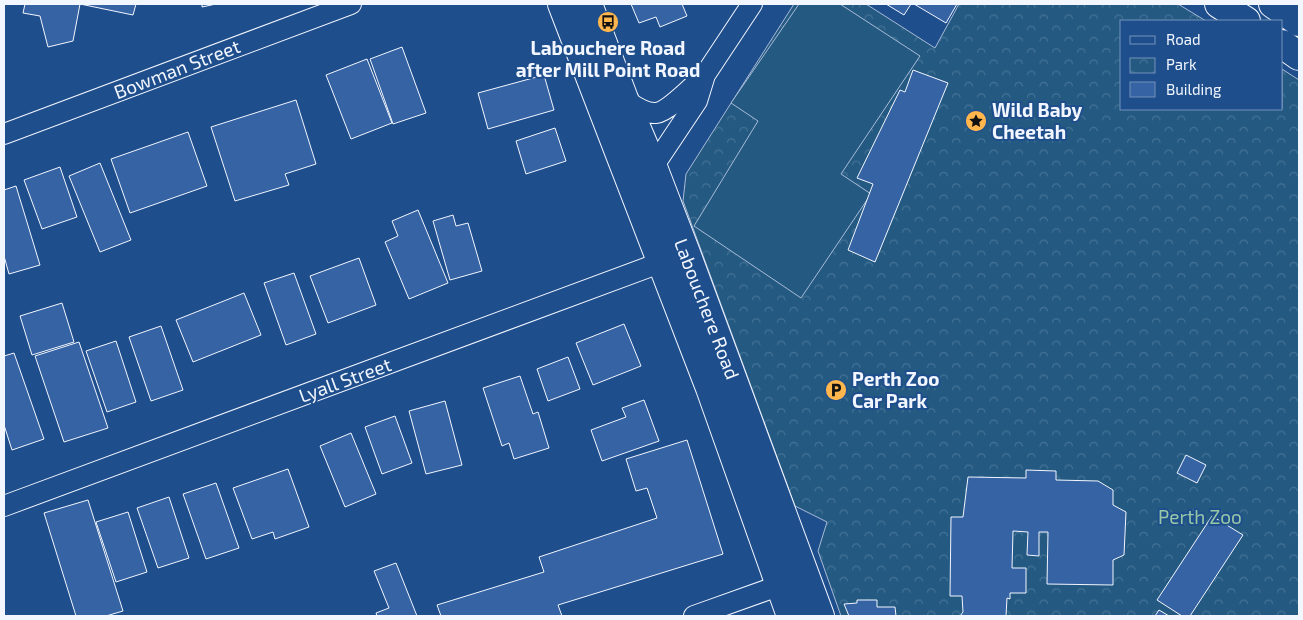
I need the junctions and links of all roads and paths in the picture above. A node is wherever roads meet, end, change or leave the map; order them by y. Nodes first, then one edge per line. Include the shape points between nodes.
1 (351, 4) edge
2 (562, 4) edge
3 (588, 4) edge
4 (752, 4) edge
5 (1219, 4) edge
6 (1273, 4) edge
7 (1244, 20) edge
8 (1299, 22) edge
9 (1283, 45) edge
10 (1299, 56) edge
11 (705, 75) junction
12 (624, 99) junction
13 (656, 113) junction
14 (4, 134) edge
15 (639, 134) junction
16 (621, 157) junction
17 (653, 167) junction
18 (631, 184) junction
19 (686, 253) junction
20 (660, 263) junction
21 (4, 506) edge
22 (793, 580) junction
23 (694, 616) edge
24 (792, 616) edge
25 (820, 616) edge

1 - 14 street, Bowman Street
2 - 16 main road, Labouchere Road
3 - 12 main road, Labouchere Road
4 - 11 street
5 - 7 main road
6 - 8 main road
9 - 10 main road
11 - 13 street via 669,108
11 - 17 street via 697,101
12 - 13 street via 641,110
12 - 15 main road, Labouchere Road
13 - 15 street
15 - 16 street
15 - 17 main road, Labouchere Road
16 - 18 main road, Labouchere Road
17 - 18 street
17 - 19 main road, Labouchere Road
18 - 20 main road, Labouchere Road
19 - 20 street, Lyall Street
19 - 22 main road, Labouchere Road
20 - 21 street, Lyall Street
20 - 22 main road, Labouchere Road
22 - 23 street
22 - 24 main road, Labouchere Road
22 - 25 main road, Labouchere Road

